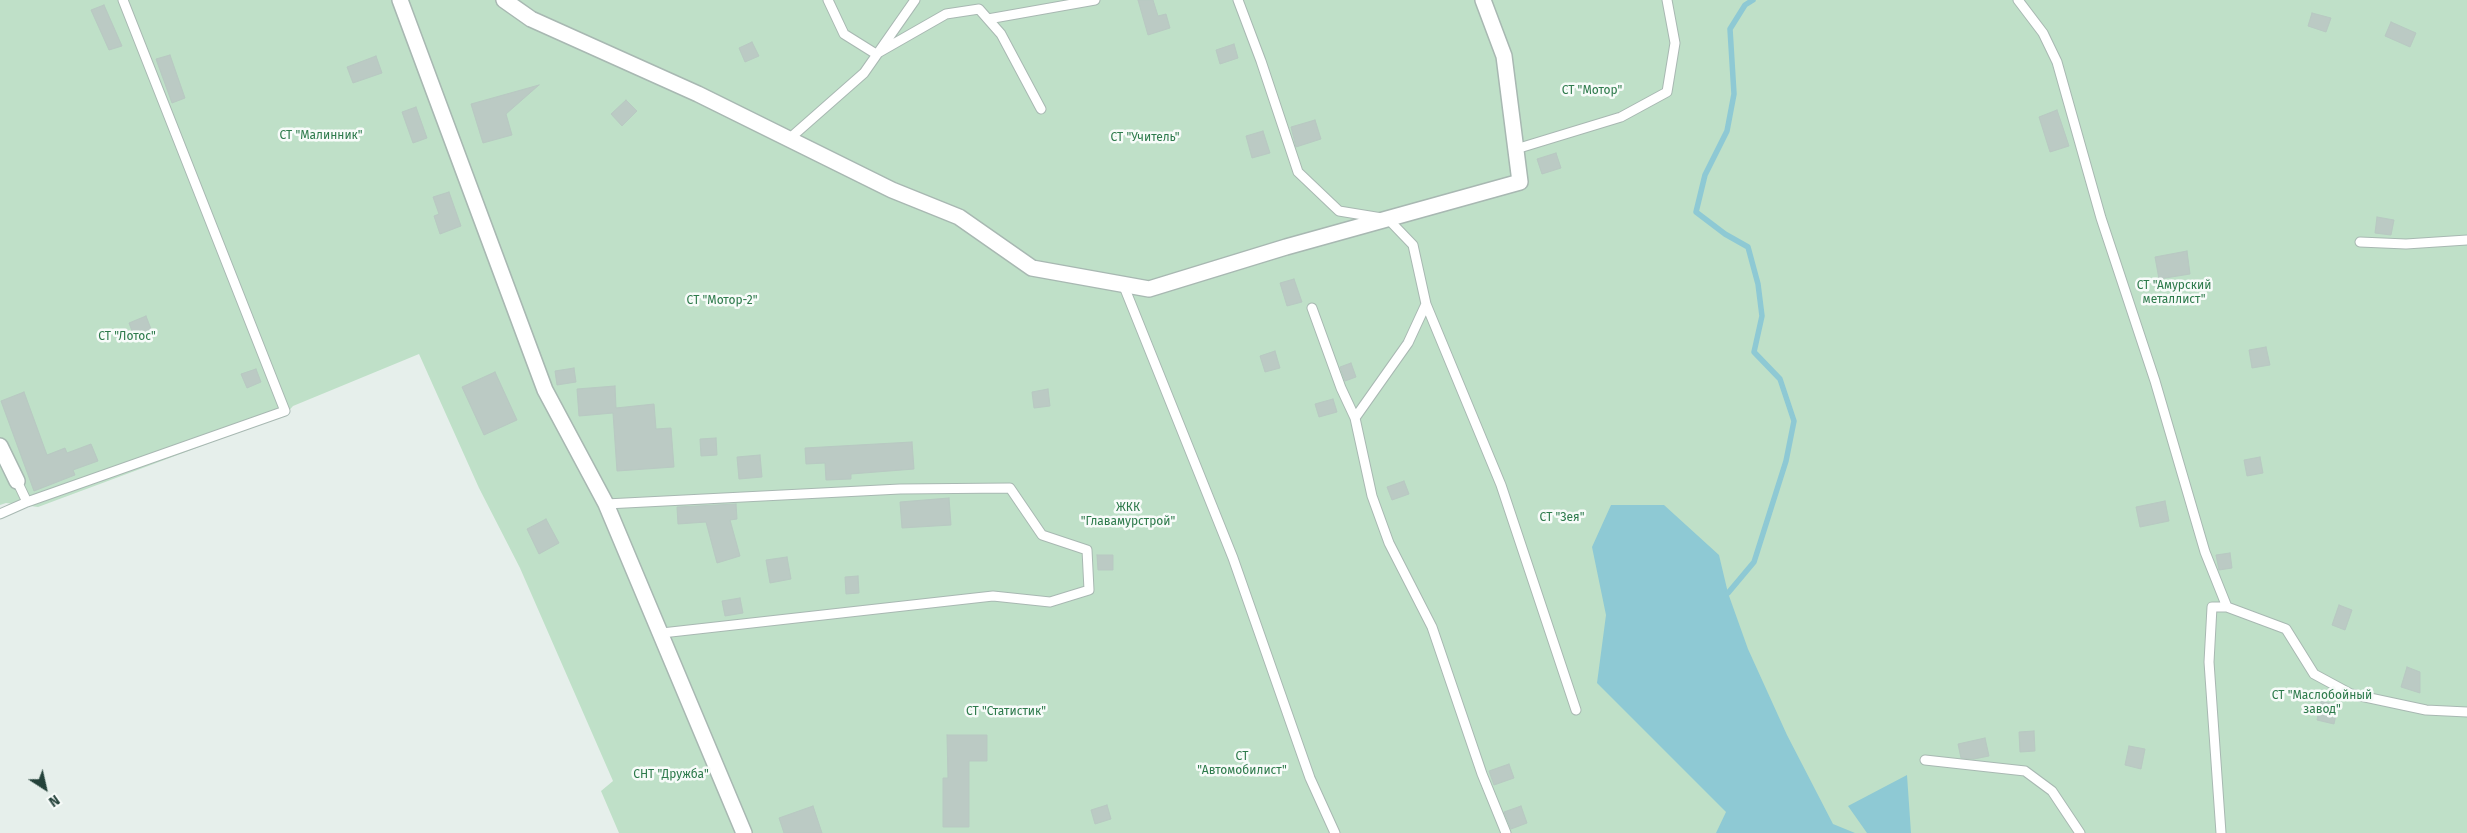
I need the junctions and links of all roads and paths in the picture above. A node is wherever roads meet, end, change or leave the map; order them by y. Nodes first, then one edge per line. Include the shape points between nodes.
1 (123, 0) edge
2 (400, 0) edge
3 (504, 0) edge
4 (828, 0) edge
5 (915, 0) edge
6 (1095, 0) edge
7 (1238, 0) edge
8 (1483, 0) edge
9 (1666, 0) edge
10 (2018, 0) edge
11 (988, 19) junction
12 (876, 54) junction
13 (1042, 109) dead end
14 (789, 139) junction
15 (1516, 149) junction
16 (1388, 219) junction
17 (2467, 240) edge
18 (2360, 242) dead end
19 (1123, 284) junction
20 (1426, 304) junction
21 (1312, 308) dead end
22 (1355, 418) junction
23 (0, 446) edge
24 (17, 482) joint
25 (27, 502) junction
26 (606, 504) junction
27 (0, 514) edge
28 (2227, 607) junction
29 (662, 632) junction
30 (1576, 710) dead end
31 (2467, 712) edge
32 (1925, 760) dead end
33 (744, 833) edge
34 (1335, 833) edge
35 (1506, 833) edge
36 (2080, 833) edge
37 (2221, 833) edge

1 - 25 lane via 285,411
2 - 26 street via 542,381
3 - 14 street via 531,19
4 - 12 lane via 844,34
5 - 12 lane
6 - 11 lane
7 - 16 lane via 1298,172 1339,211
8 - 15 street via 1504,56
9 - 15 lane via 1674,43 1667,92 1621,117
10 - 28 lane via 2043,33 2057,62 2101,218 2205,552
11 - 12 lane via 979,10 946,14
11 - 13 lane via 1001,34
12 - 14 lane via 864,73
14 - 19 street via 892,190 959,217 1032,268
15 - 16 street via 1520,182
16 - 19 street via 1149,289
16 - 20 lane via 1413,244
17 - 18 lane via 2406,244
19 - 34 lane via 1233,558 1310,778
20 - 22 lane via 1408,343
20 - 30 lane via 1501,486
21 - 22 lane
22 - 35 lane via 1375,505 1389,543 1432,627 1482,774
23 - 24 street
24 - 25 lane
25 - 27 lane
26 - 29 street
26 - 29 lane via 900,489 1010,488 1042,535 1086,550 1090,590 1050,602 993,596
28 - 31 lane via 2286,629 2314,674 2351,694 2426,710
28 - 37 lane via 2212,607 2210,662
29 - 33 street
32 - 36 lane via 2025,771 2052,791

